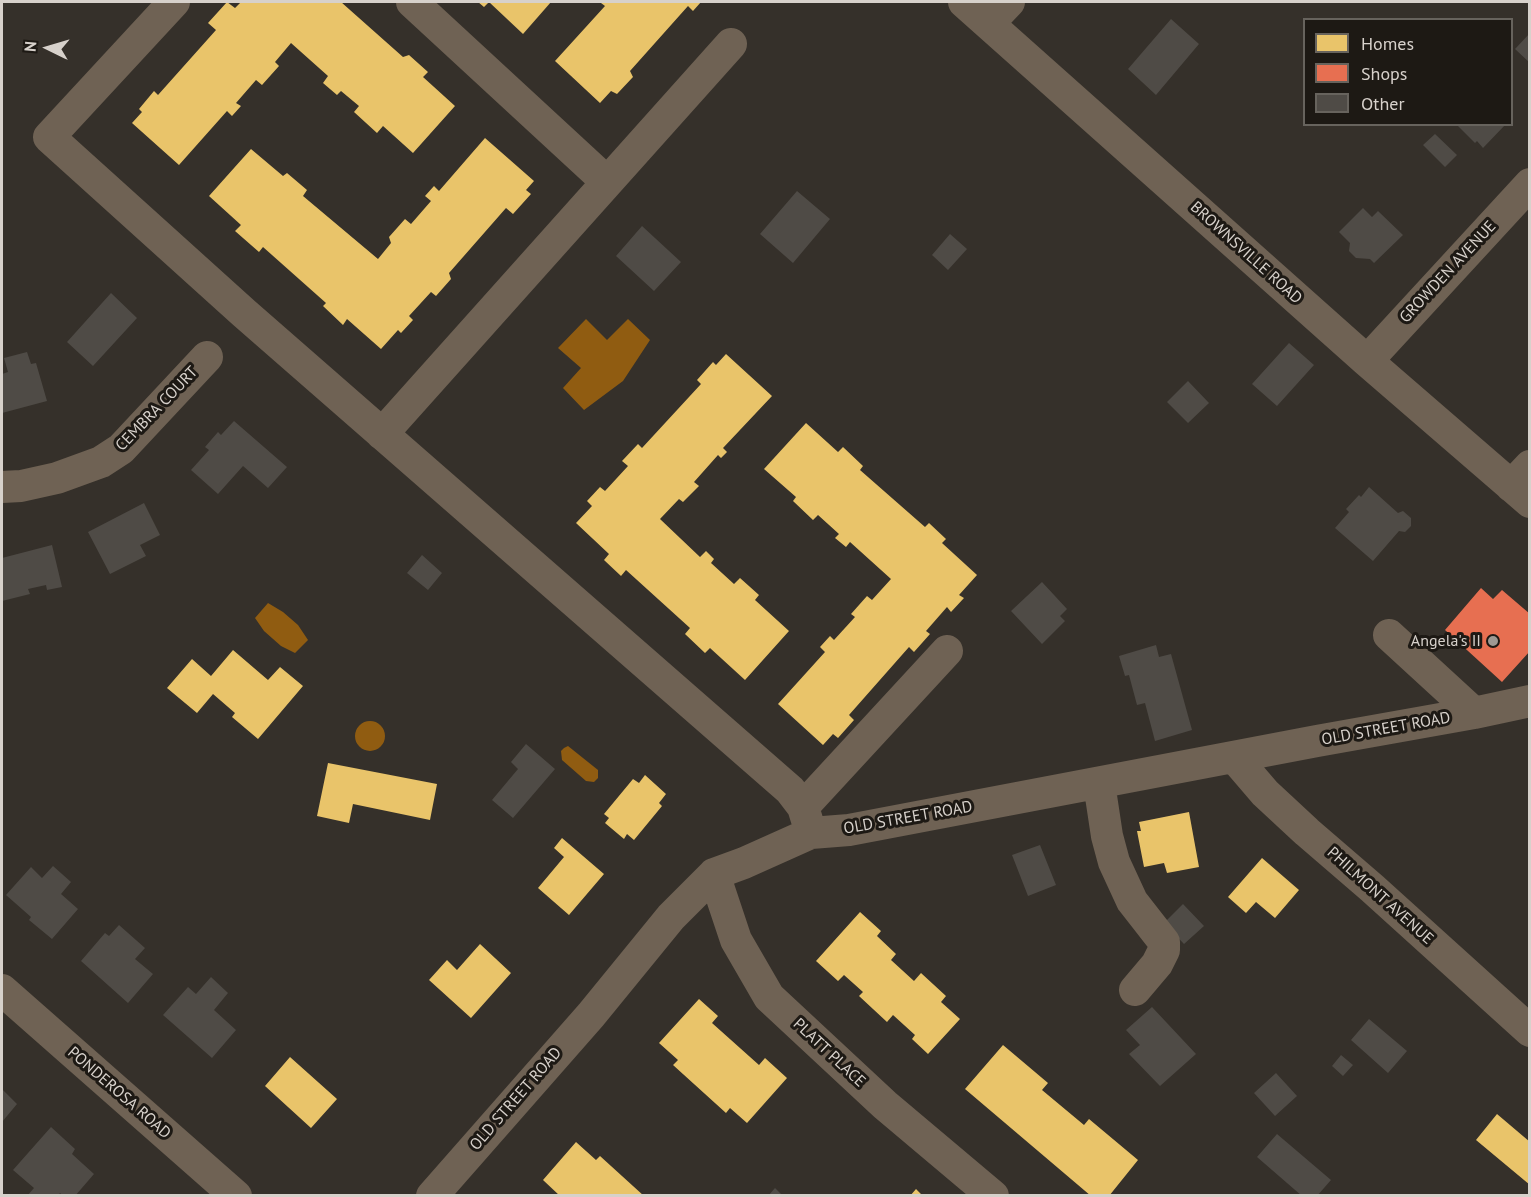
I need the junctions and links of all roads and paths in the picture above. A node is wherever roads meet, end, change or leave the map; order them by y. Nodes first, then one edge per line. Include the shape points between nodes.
1 (174, 2) edge
2 (412, 2) edge
3 (964, 2) edge
4 (999, 12) edge
5 (730, 44) dead end
6 (607, 182) junction
7 (1530, 184) edge
8 (207, 357) dead end
9 (1366, 361) junction
10 (382, 434) junction
11 (1523, 485) edge
12 (2, 487) edge
13 (1389, 635) dead end
14 (948, 651) dead end
15 (1530, 701) edge
16 (1474, 713) junction
17 (1235, 758) junction
18 (1099, 783) junction
19 (807, 820) junction
20 (714, 874) junction
21 (2, 990) edge
22 (1135, 990) dead end
23 (1530, 1031) edge
24 (449, 1190) edge
25 (236, 1196) edge
26 (993, 1196) edge

1 - 10 street via 49,137
2 - 6 street
3 - 4 street, BROWNSVILLE ROAD
4 - 9 street, BROWNSVILLE ROAD
5 - 6 street
6 - 10 street
7 - 9 street, GROWDEN AVENUE
8 - 12 street, CEMBRA COURT via 121,449 101,462 57,478
9 - 11 street, BROWNSVILLE ROAD
10 - 19 street via 790,789
13 - 16 street
14 - 19 street
15 - 16 street, OLD STREET ROAD
16 - 17 street, OLD STREET ROAD
17 - 18 street, OLD STREET ROAD
17 - 23 street, PHILMONT AVENUE via 1307,832
18 - 19 street, OLD STREET ROAD via 849,830
18 - 22 street via 1114,862 1132,901 1164,942 1157,964
19 - 20 street, OLD STREET ROAD via 744,863
20 - 24 street, OLD STREET ROAD via 671,917
20 - 26 street, PLATT PLACE via 736,940 770,997 885,1105
21 - 25 street, PONDEROSA ROAD

